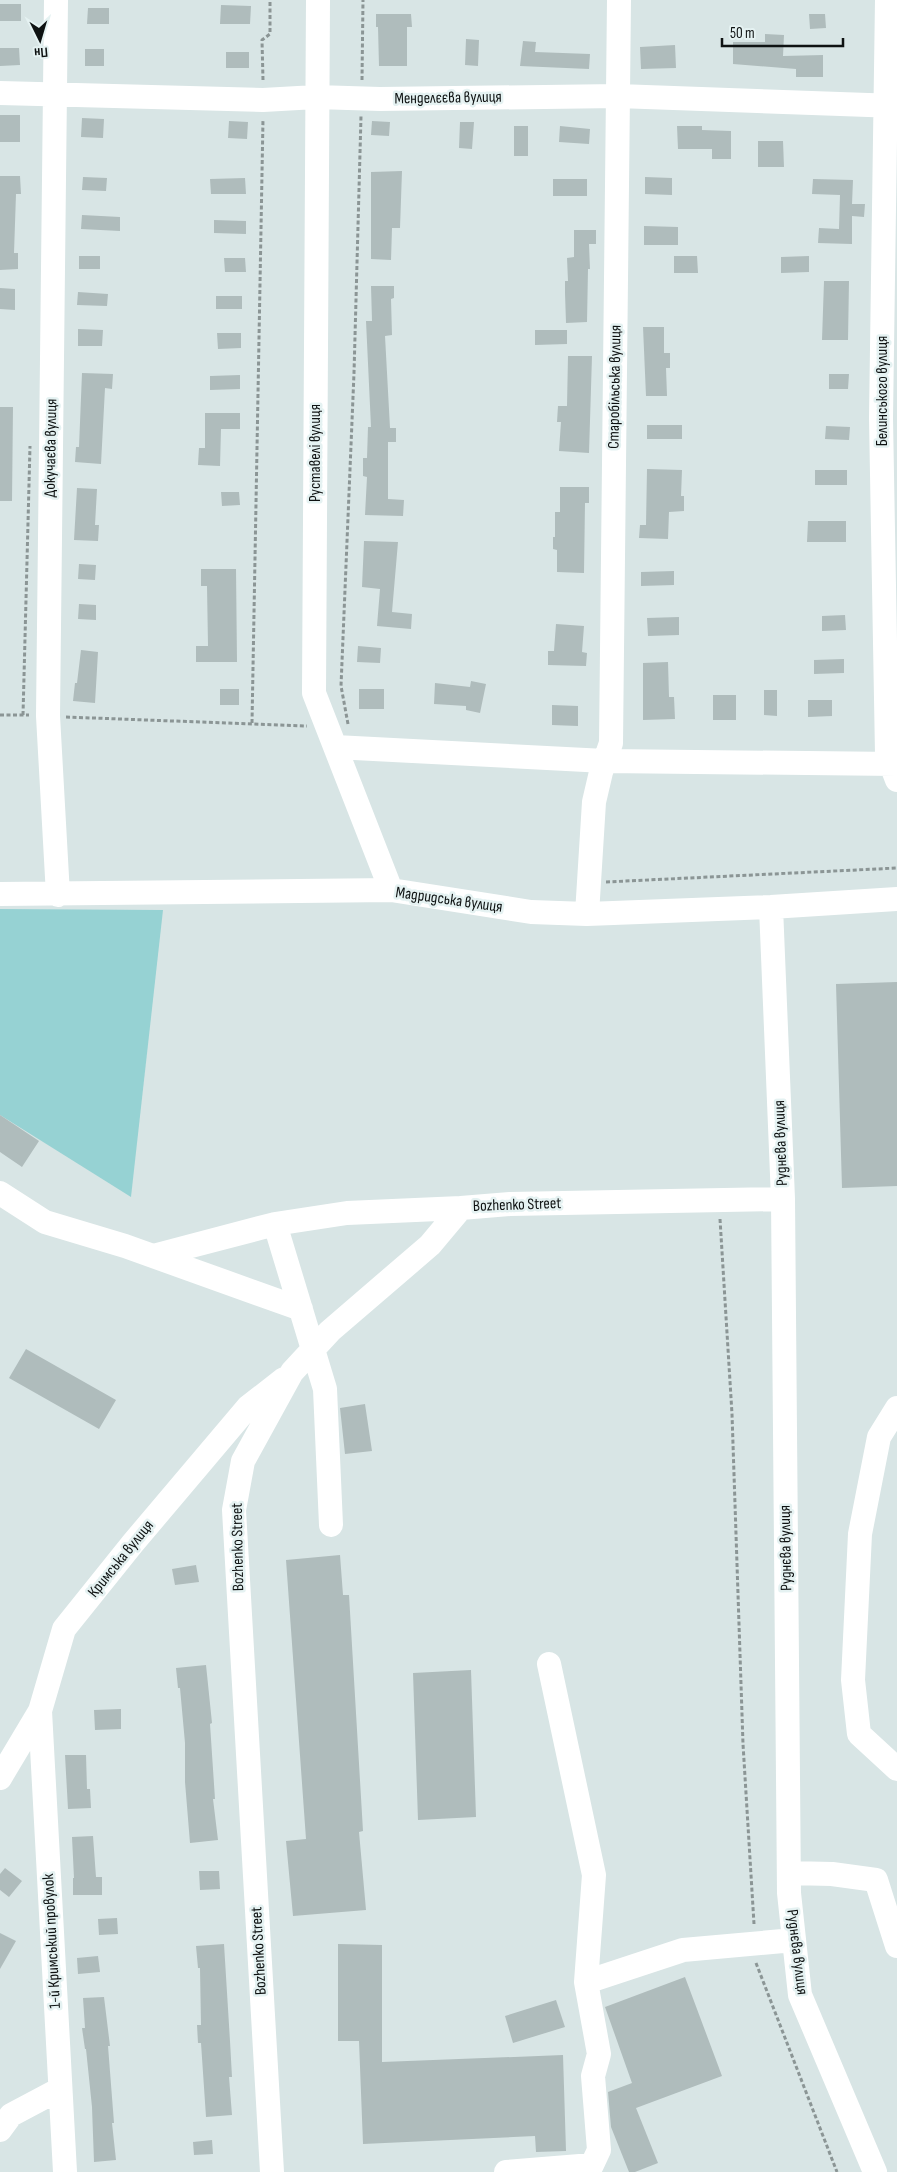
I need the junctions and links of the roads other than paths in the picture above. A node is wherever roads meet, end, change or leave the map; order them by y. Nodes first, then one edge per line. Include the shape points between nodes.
1 (56, 0) edge
2 (318, 0) edge
3 (619, 0) edge
4 (887, 0) edge
5 (0, 93) edge
6 (54, 94) junction
7 (618, 96) junction
8 (316, 97) junction
9 (892, 106) edge
10 (337, 734) junction
11 (603, 766) junction
12 (895, 769) edge
13 (391, 890) junction
14 (0, 894) edge
15 (58, 895) junction
16 (897, 899) edge
17 (771, 907) junction
18 (587, 914) junction
19 (0, 1193) edge
20 (783, 1199) junction
21 (461, 1208) junction
22 (275, 1224) junction
23 (153, 1256) junction
24 (301, 1309) junction
25 (314, 1349) junction
26 (292, 1372) junction
27 (897, 1408) edge
28 (331, 1525) dead end
29 (549, 1664) dead end
30 (40, 1711) junction
31 (897, 1769) edge
32 (0, 1778) edge
33 (789, 1874) junction
34 (794, 1940) junction
35 (897, 1946) edge
36 (586, 1982) junction
37 (60, 2090) junction
38 (0, 2130) edge
39 (65, 2172) edge
40 (272, 2172) edge
41 (506, 2172) edge
42 (875, 2172) edge

1 - 6 street, Докучаєва вулиця
2 - 8 street, Руставелі вулиця
3 - 7 street, Старобільська вулиця
4 - 9 street, Белинського вулиця
5 - 6 street, Менделєєва вулиця
6 - 8 street, Менделєєва вулиця via 263,100
6 - 15 street, Докучаєва вулиця via 48,716
7 - 8 street, Менделєєва вулиця
7 - 9 street, Менделєєва вулиця
7 - 11 street, Старобільська вулиця via 611,743
8 - 10 street, Руставелі вулиця via 314,693
9 - 12 street, Белинського вулиця via 881,418 887,754
10 - 11 street
10 - 13 street, Руставелі вулиця
11 - 12 street
11 - 18 street, Старобільська вулиця via 594,802
13 - 15 street, Мадридська вулиця
13 - 18 street, Мадридська вулиця via 531,912
14 - 15 street, Мадридська вулиця
16 - 17 street, Мадридська вулиця
17 - 18 street, Мадридська вулиця
17 - 20 street, Руднєва вулиця
19 - 23 street via 45,1222
20 - 21 street, Bozhenko Street via 510,1204
20 - 33 street, Руднєва вулиця
21 - 22 street via 346,1213
21 - 25 street, Bozhenko Street via 430,1245 330,1330
22 - 23 street
22 - 24 street
23 - 24 street
24 - 25 street
25 - 26 street, Bozhenko Street
25 - 28 street via 325,1388
26 - 30 street, Кримська вулиця via 248,1407 64,1629
26 - 40 street, Bozhenko Street via 243,1461 234,1510
27 - 31 street via 879,1437 860,1534 854,1680 859,1734
29 - 36 street via 594,1876
30 - 32 street, Кримська вулиця
30 - 37 street, 1-й Кримський провулок
33 - 34 street, Руднєва вулиця
33 - 35 street via 832,1874 876,1880
34 - 36 street via 683,1950
34 - 42 street, Руднєва вулиця via 800,1994
36 - 41 street via 600,2054 593,2076 599,2150 592,2165
37 - 38 street via 11,2115
37 - 39 street, 1-й Кримський провулок

